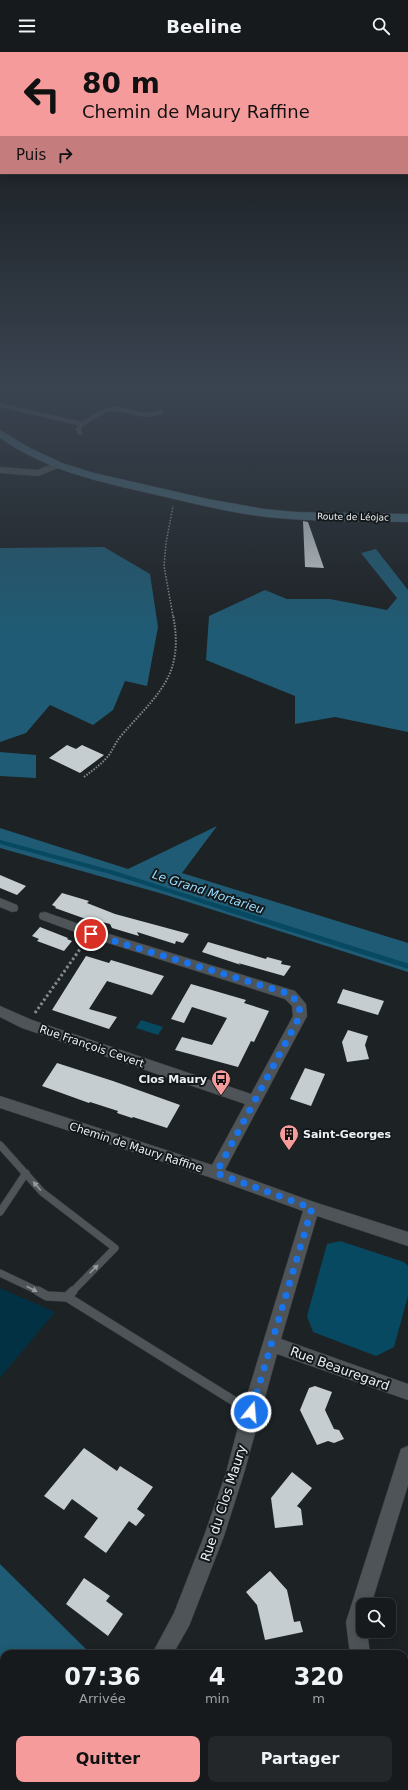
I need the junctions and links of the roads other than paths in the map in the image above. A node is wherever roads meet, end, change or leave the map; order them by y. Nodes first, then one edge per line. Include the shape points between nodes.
1 (1, 470) edge
2 (47, 470) edge
3 (73, 470) edge
4 (408, 518) edge
5 (45, 916) dead end
6 (0, 1011) edge
7 (253, 1101) junction
8 (0, 1102) edge
9 (0, 1145) edge
10 (26, 1173) junction
11 (216, 1173) junction
12 (312, 1208) junction
13 (0, 1212) edge
14 (408, 1239) edge
15 (0, 1273) edge
16 (67, 1297) junction
17 (272, 1344) junction
18 (408, 1392) edge
19 (251, 1412) junction
20 (408, 1455) edge
21 (164, 1650) edge
22 (360, 1650) edge

1 - 2 street via 38,474
3 - 4 main road, Route de Léojac via 236,508 288,515
5 - 7 street via 91,934 290,994 299,1004 300,1016
6 - 7 street, Rue François Cevert via 27,1024
7 - 11 street
8 - 11 street, Chemin de Maury Raffine
9 - 10 lane
10 - 13 lane
16 -> 10 lane via 115,1248 42,1192
11 - 12 street, Chemin de Maury Raffine
12 - 14 street, Chemin de Maury Raffine
12 - 17 street, Rue du Clos Maury
15 -> 16 lane via 47,1296
16 - 19 lane
17 - 18 street, Rue Beauregard
17 - 19 street, Rue du Clos Maury
19 - 21 street, Rue du Clos Maury via 214,1536 182,1619
20 - 22 street via 356,1622

